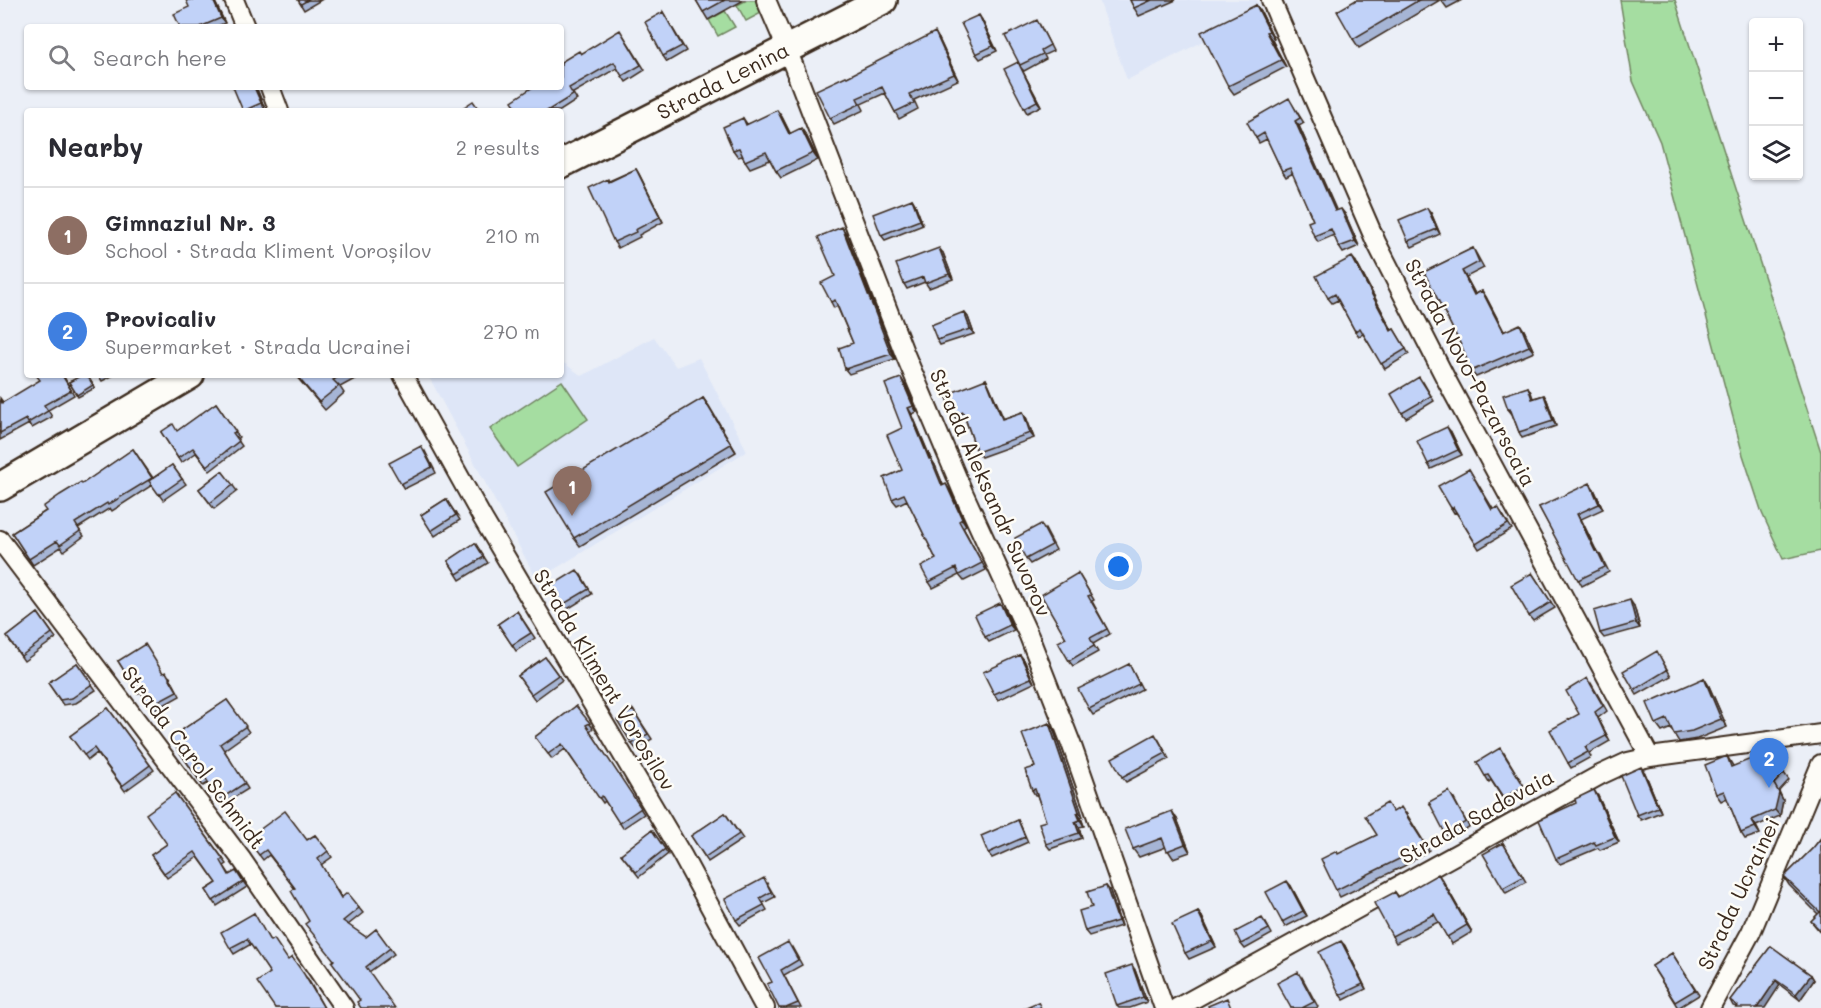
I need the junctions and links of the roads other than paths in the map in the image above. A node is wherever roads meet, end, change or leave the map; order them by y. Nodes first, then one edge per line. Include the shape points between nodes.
1 (234, 0) edge
2 (766, 0) edge
3 (883, 0) edge
4 (1271, 0) edge
5 (244, 24) edge
6 (787, 48) junction
7 (271, 90) edge
8 (278, 108) edge
9 (564, 162) edge
10 (185, 378) edge
11 (405, 378) edge
12 (0, 487) edge
13 (0, 540) edge
14 (1821, 734) edge
15 (1650, 757) junction
16 (1821, 764) edge
17 (344, 1008) edge
18 (765, 1008) edge
19 (1164, 1008) edge
20 (1177, 1008) edge
21 (1710, 1008) edge

1 - 5 street
2 - 6 street, Strada Aleksandr Suvorov
3 - 6 street, Strada Lenina
4 - 15 street, Strada Novo-Pazarscaia via 1376,242
6 - 9 street, Strada Lenina
6 - 19 street, Strada Aleksandr Suvorov via 904,352 1029,636
7 - 8 street
10 - 12 street
11 - 18 street, Strada Kliment Voroșilov via 483,519 682,855
13 - 17 street, Strada Carol Schmidt via 242,860
14 - 15 street, Strada Sadovaia
15 - 20 street, Strada Sadovaia via 1600,775
16 - 21 street, Strada Ucrainei via 1751,932

